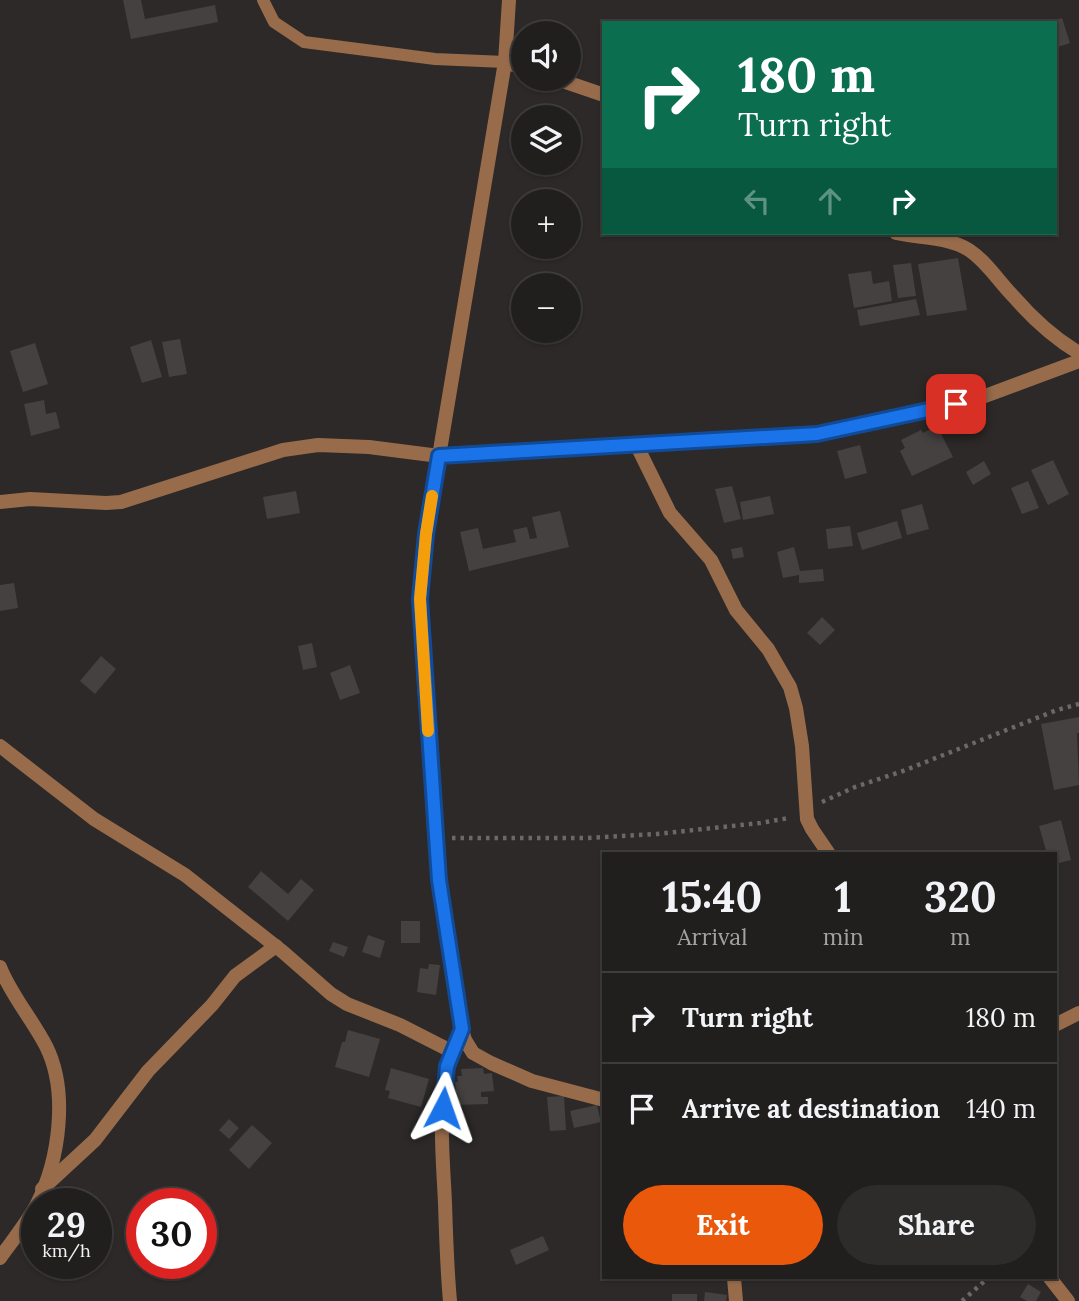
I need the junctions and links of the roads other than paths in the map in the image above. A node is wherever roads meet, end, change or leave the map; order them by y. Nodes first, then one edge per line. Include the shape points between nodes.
1 (263, 0) edge
2 (509, 0) edge
3 (505, 62) junction
4 (511, 64) edge
5 (581, 87) edge
6 (602, 94) edge
7 (908, 235) edge
8 (1079, 354) edge
9 (1079, 361) edge
10 (636, 444) junction
11 (439, 456) junction
12 (0, 502) edge
13 (0, 746) edge
14 (828, 852) edge
15 (276, 946) junction
16 (0, 967) edge
17 (1079, 1013) edge
18 (1057, 1024) edge
19 (462, 1029) junction
20 (451, 1051) junction
21 (602, 1099) edge
22 (42, 1188) edge
23 (43, 1188) edge
24 (21, 1226) edge
25 (0, 1258) edge
26 (734, 1279) edge
27 (1051, 1279) edge
28 (450, 1301) edge
29 (736, 1301) edge
30 (1069, 1301) edge

1 - 3 lane via 274,22 304,42 435,60
2 - 3 street
3 - 4 street
3 - 11 street
5 - 6 street
7 - 8 street via 968,250 1044,329
9 - 10 street via 977,399 817,434
10 - 11 street
10 - 14 street via 670,513 710,560 736,610 768,649 790,687 802,746 806,812 811,829
11 - 12 street via 318,445 283,450 121,502
11 - 19 street via 420,599 439,880
13 - 15 street via 94,819 184,875
15 - 20 street via 347,1004
15 - 23 street via 235,976 148,1070 95,1140
16 - 22 street via 47,1048 59,1097 52,1160
17 - 18 street
19 - 20 street
19 - 21 street via 473,1053 491,1063 532,1081
20 - 28 street via 443,1086
24 - 25 street
26 - 29 street
27 - 30 street

